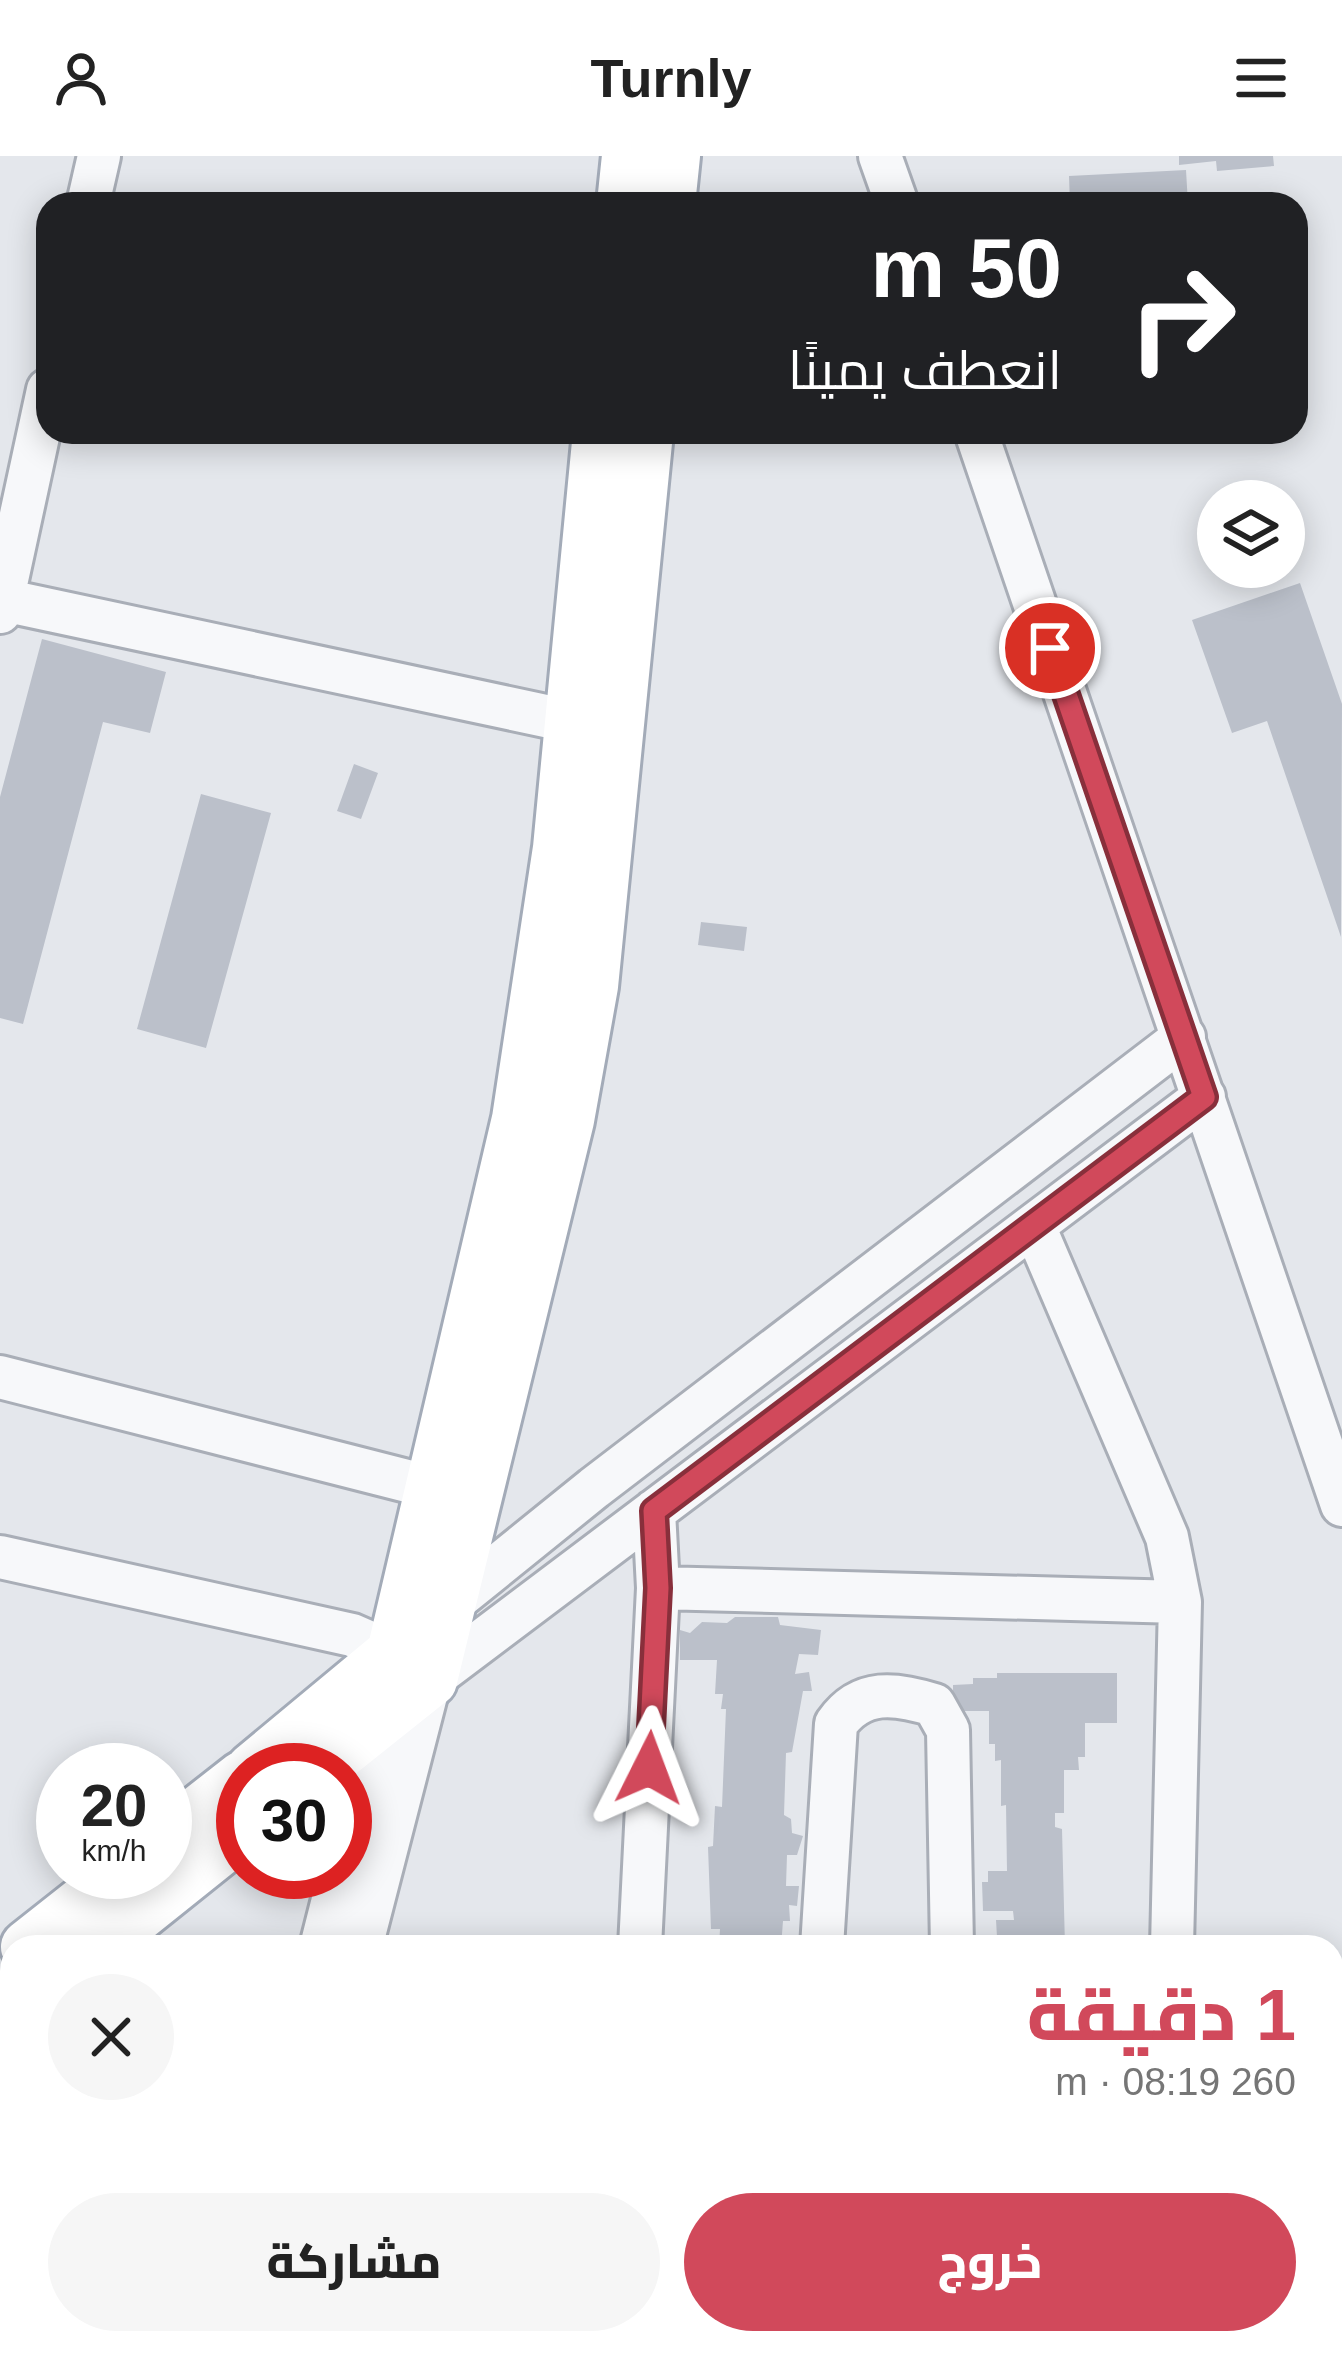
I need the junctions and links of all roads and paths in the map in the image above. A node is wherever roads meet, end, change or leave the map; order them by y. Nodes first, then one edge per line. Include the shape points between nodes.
1 (99, 156) edge
2 (629, 156) edge
3 (673, 156) edge
4 (880, 156) edge
5 (91, 192) edge
6 (625, 192) edge
7 (669, 192) edge
8 (893, 192) edge
9 (36, 444) edge
10 (600, 444) edge
11 (644, 444) edge
12 (980, 444) edge
13 (1, 606) edge
14 (593, 726) junction
15 (1184, 1037) junction
16 (1204, 1097) junction
17 (1034, 1226) junction
18 (0, 1377) edge
19 (453, 1493) junction
20 (1342, 1505) edge
21 (654, 1511) junction
22 (0, 1557) edge
23 (658, 1588) junction
24 (1180, 1602) junction
25 (448, 1606) junction
26 (412, 1667) junction
27 (378, 1721) junction
28 (295, 1743) edge
29 (351, 1743) edge
30 (372, 1745) edge
31 (216, 1799) edge
32 (192, 1818) edge
33 (216, 1852) edge
34 (89, 1899) edge
35 (333, 1899) edge
36 (43, 1935) edge
37 (112, 1935) edge
38 (324, 1935) edge
39 (363, 1935) edge
40 (641, 1935) edge
41 (823, 1935) edge
42 (952, 1935) edge
43 (1172, 1935) edge

1 - 5 street
2 - 6 main road
3 - 7 main road
4 - 8 street
9 - 13 street
10 - 14 main road
11 - 14 main road
12 - 15 street
13 - 14 street
14 - 19 main road via 554,893
15 - 16 street
15 - 25 street
16 - 17 street
16 - 20 street
17 - 21 street
17 - 24 street via 1167,1537
18 - 19 street
19 - 25 main road
19 - 26 main road
21 - 23 street
21 - 26 street
22 - 26 street via 352,1635
23 - 24 street
23 - 40 street
24 - 43 street
25 - 26 main road
26 - 27 main road
26 - 28 main road
26 - 39 street
27 - 29 main road
27 - 30 street
31 - 32 main road
33 - 37 main road
34 - 36 main road
35 - 38 street
41 - 42 street via 836,1724 865,1698 900,1694 934,1706 948,1730

